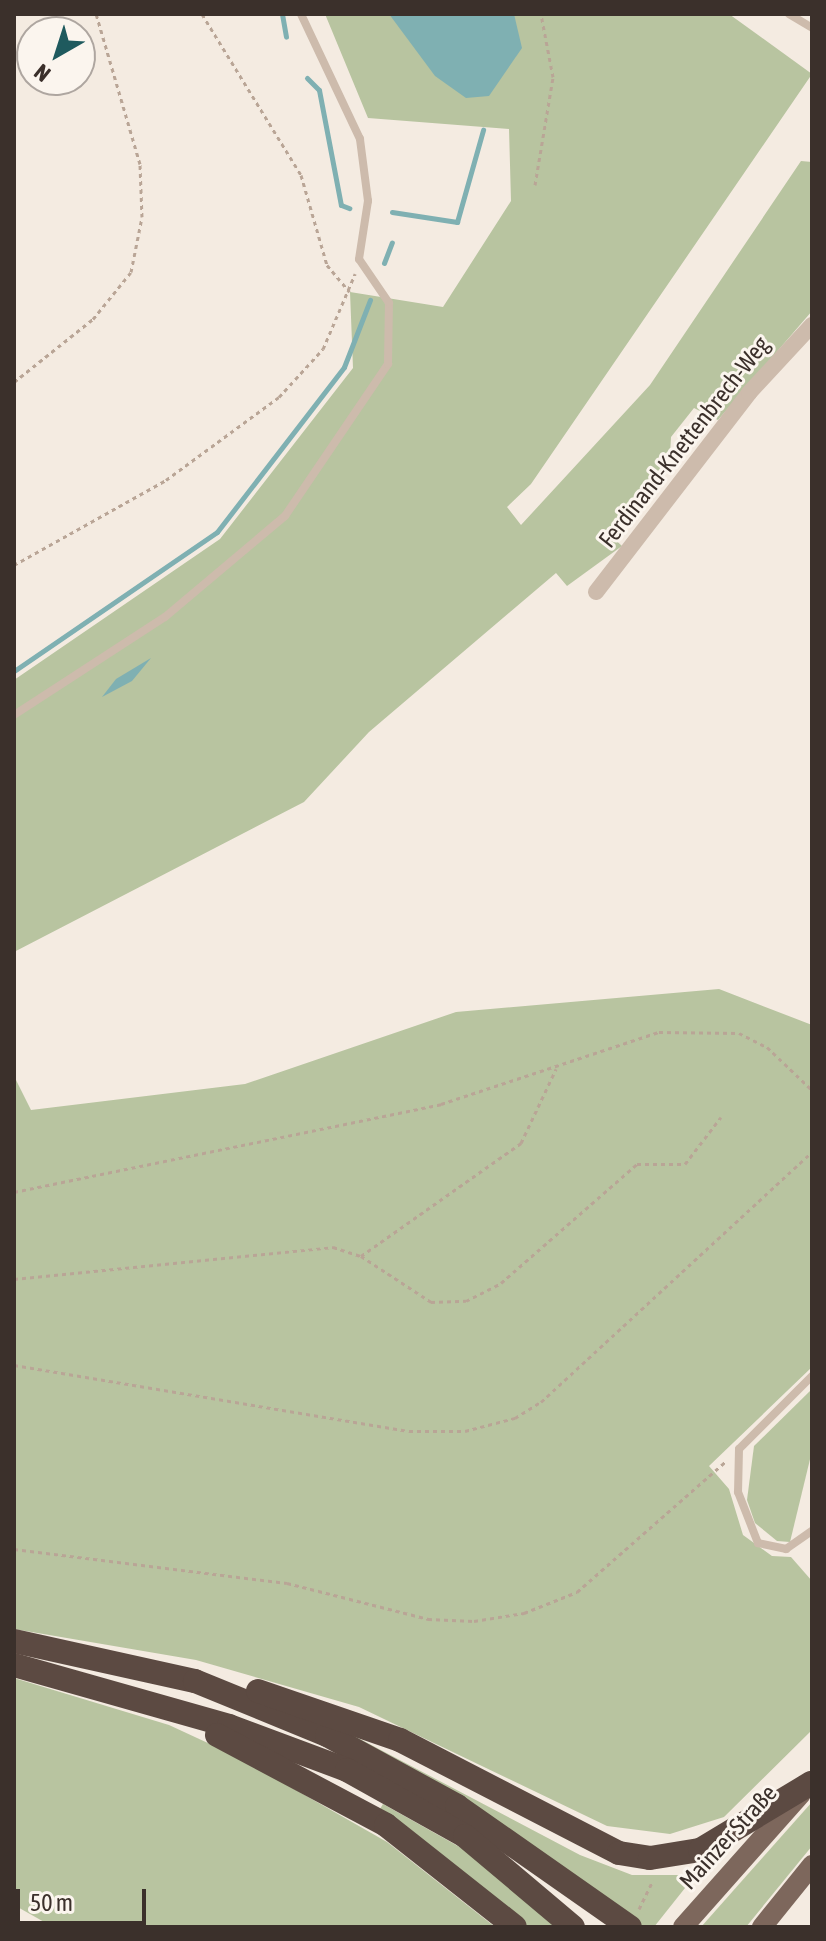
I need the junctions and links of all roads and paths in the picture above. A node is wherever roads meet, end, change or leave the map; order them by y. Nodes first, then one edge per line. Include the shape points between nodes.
1 (96, 14) edge
2 (202, 14) edge
3 (301, 14) edge
4 (541, 14) edge
5 (789, 14) edge
6 (812, 28) edge
7 (535, 185) dead end
8 (359, 259) junction
9 (350, 292) junction
10 (812, 325) edge
11 (14, 382) edge
12 (14, 565) edge
13 (596, 592) dead end
14 (14, 715) edge
15 (556, 1069) junction
16 (812, 1090) edge
17 (721, 1117) dead end
18 (812, 1152) edge
19 (14, 1192) edge
20 (361, 1256) junction
21 (14, 1279) edge
22 (14, 1365) edge
23 (812, 1376) edge
24 (739, 1449) junction
25 (812, 1531) edge
26 (14, 1549) edge
27 (14, 1641) edge
28 (14, 1665) edge
29 (184, 1678) junction
30 (164, 1709) junction
31 (812, 1782) edge
32 (812, 1865) edge
33 (652, 1881) dead end
34 (634, 1920) edge
35 (515, 1927) edge
36 (573, 1927) edge
37 (683, 1927) edge
38 (762, 1927) edge

1 - 11 path via 140,164 142,217 131,272 93,319
2 - 9 path via 301,175 327,265
3 - 8 lane via 360,139 368,201
4 - 7 path via 553,77 549,136
5 - 6 lane
8 - 9 path
8 - 14 lane via 389,303 392,349 317,474 285,516 197,593
9 - 12 path via 323,349 279,397 166,480
10 - 13 street, Ferdinand-Knettenbrech-Weg via 749,393
15 - 16 path via 659,1032 699,1028 739,1033 767,1047
15 - 19 path via 441,1104
15 - 20 path via 521,1143
17 - 20 path via 685,1164 637,1164 501,1283 466,1301 431,1302
18 - 22 path via 541,1402 465,1431 409,1431
20 - 21 path via 296,1245
23 - 24 lane
24 - 25 lane via 739,1506 758,1543 786,1549
24 - 26 path via 577,1592 524,1613 474,1621 428,1619 287,1583
27 - 29 highway
28 - 30 highway
29 - 31 highway via 257,1690 353,1721 619,1853 650,1858 700,1850
29 - 34 highway via 293,1720 414,1781
30 - 35 highway via 386,1825
30 - 36 highway via 287,1745 383,1787 504,1863
31 - 37 main road, Mainzer Straße
32 - 38 main road
33 - 34 path

